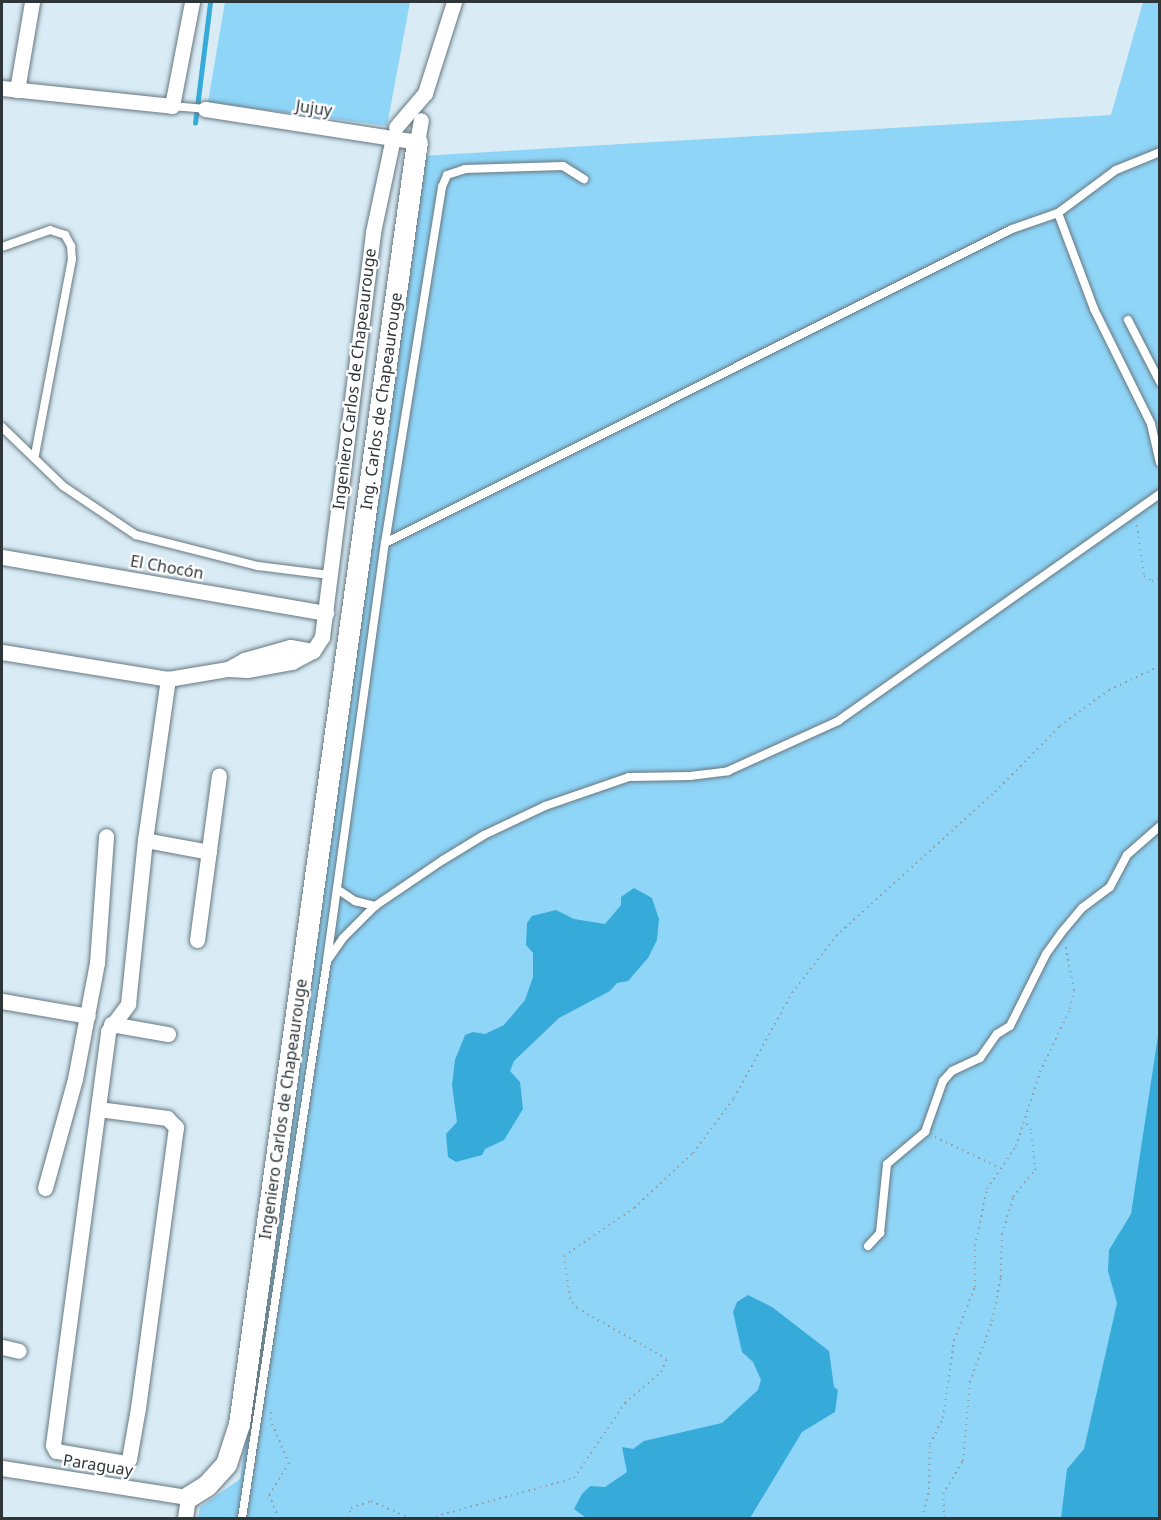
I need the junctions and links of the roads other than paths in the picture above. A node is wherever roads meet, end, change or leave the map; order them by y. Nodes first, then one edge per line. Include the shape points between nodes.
1 (32, 2) edge
2 (192, 2) edge
3 (454, 2) edge
4 (2, 88) edge
5 (17, 90) junction
6 (172, 106) junction
7 (205, 109) joint
8 (421, 120) dead end
9 (390, 134) junction
10 (417, 142) junction
11 (1160, 152) edge
12 (584, 179) dead end
13 (1058, 213) junction
14 (2, 247) edge
15 (1128, 320) dead end
16 (1160, 382) edge
17 (2, 427) edge
18 (1158, 442) edge
19 (35, 455) junction
20 (1160, 462) edge
21 (1160, 494) edge
22 (385, 543) junction
23 (2, 557) edge
24 (329, 575) junction
25 (325, 617) junction
26 (2, 652) edge
27 (168, 679) junction
28 (342, 681) joint
29 (219, 776) dead end
30 (1160, 826) edge
31 (106, 836) dead end
32 (145, 840) junction
33 (209, 852) junction
34 (337, 889) junction
35 (375, 906) junction
36 (197, 940) dead end
37 (327, 961) junction
38 (2, 1001) edge
39 (88, 1016) junction
40 (111, 1024) junction
41 (168, 1034) dead end
42 (98, 1109) junction
43 (45, 1188) dead end
44 (868, 1246) dead end
45 (2, 1347) edge
46 (19, 1351) dead end
47 (2, 1468) edge
48 (188, 1497) junction
49 (185, 1518) edge
50 (242, 1518) edge

1 - 5 street
2 - 6 street
3 - 9 street, Ingeniero Carlos de Chapeaurouge via 425,93
4 - 5 street
5 - 6 street
6 - 7 lane
7 - 9 street, Jujuy
8 - 10 street, Ing. Carlos de Chapeaurouge
9 - 10 street, Jujuy
9 - 24 street, Ingeniero Carlos de Chapeaurouge via 373,232
10 - 28 street, Ing. Carlos de Chapeaurouge
11 - 13 lane via 1116,170
12 - 22 lane via 563,166 465,170 447,176 442,187
13 - 18 lane via 1094,309
13 - 22 lane via 1012,229
14 - 19 lane via 50,230 65,235 71,246 72,259
15 - 16 lane
17 - 19 lane
18 - 20 lane
19 - 24 lane via 63,486 136,535 258,567
21 - 35 lane via 838,722 728,771 629,777 545,806 484,834
22 - 34 lane
23 - 25 street, El Chocón
24 - 25 street, Ingeniero Carlos de Chapeaurouge
25 - 27 street, Ingeniero Carlos de Chapeaurouge via 313,651 292,662
26 - 27 street
27 - 32 street
28 - 48 street, Ingeniero Carlos de Chapeaurouge via 239,1424 226,1464 207,1485
29 - 33 street
30 - 44 lane via 1127,855 1110,887 1082,908 1061,933 1046,954 1016,1019 997,1034 980,1058 952,1071 943,1081 925,1131 887,1164 880,1233
31 - 39 street via 97,963
32 - 33 street
32 - 40 street via 128,1004
33 - 36 street
34 - 35 lane via 355,901
34 - 37 lane
35 - 37 lane
37 - 50 lane
38 - 39 street
39 - 43 street via 63,1130
40 - 41 street
40 - 42 street
42 - 42 street via 53,1445 56,1451 125,1463 138,1408 176,1127 167,1118
45 - 46 street
47 - 48 street, Paraguay
48 - 49 street

